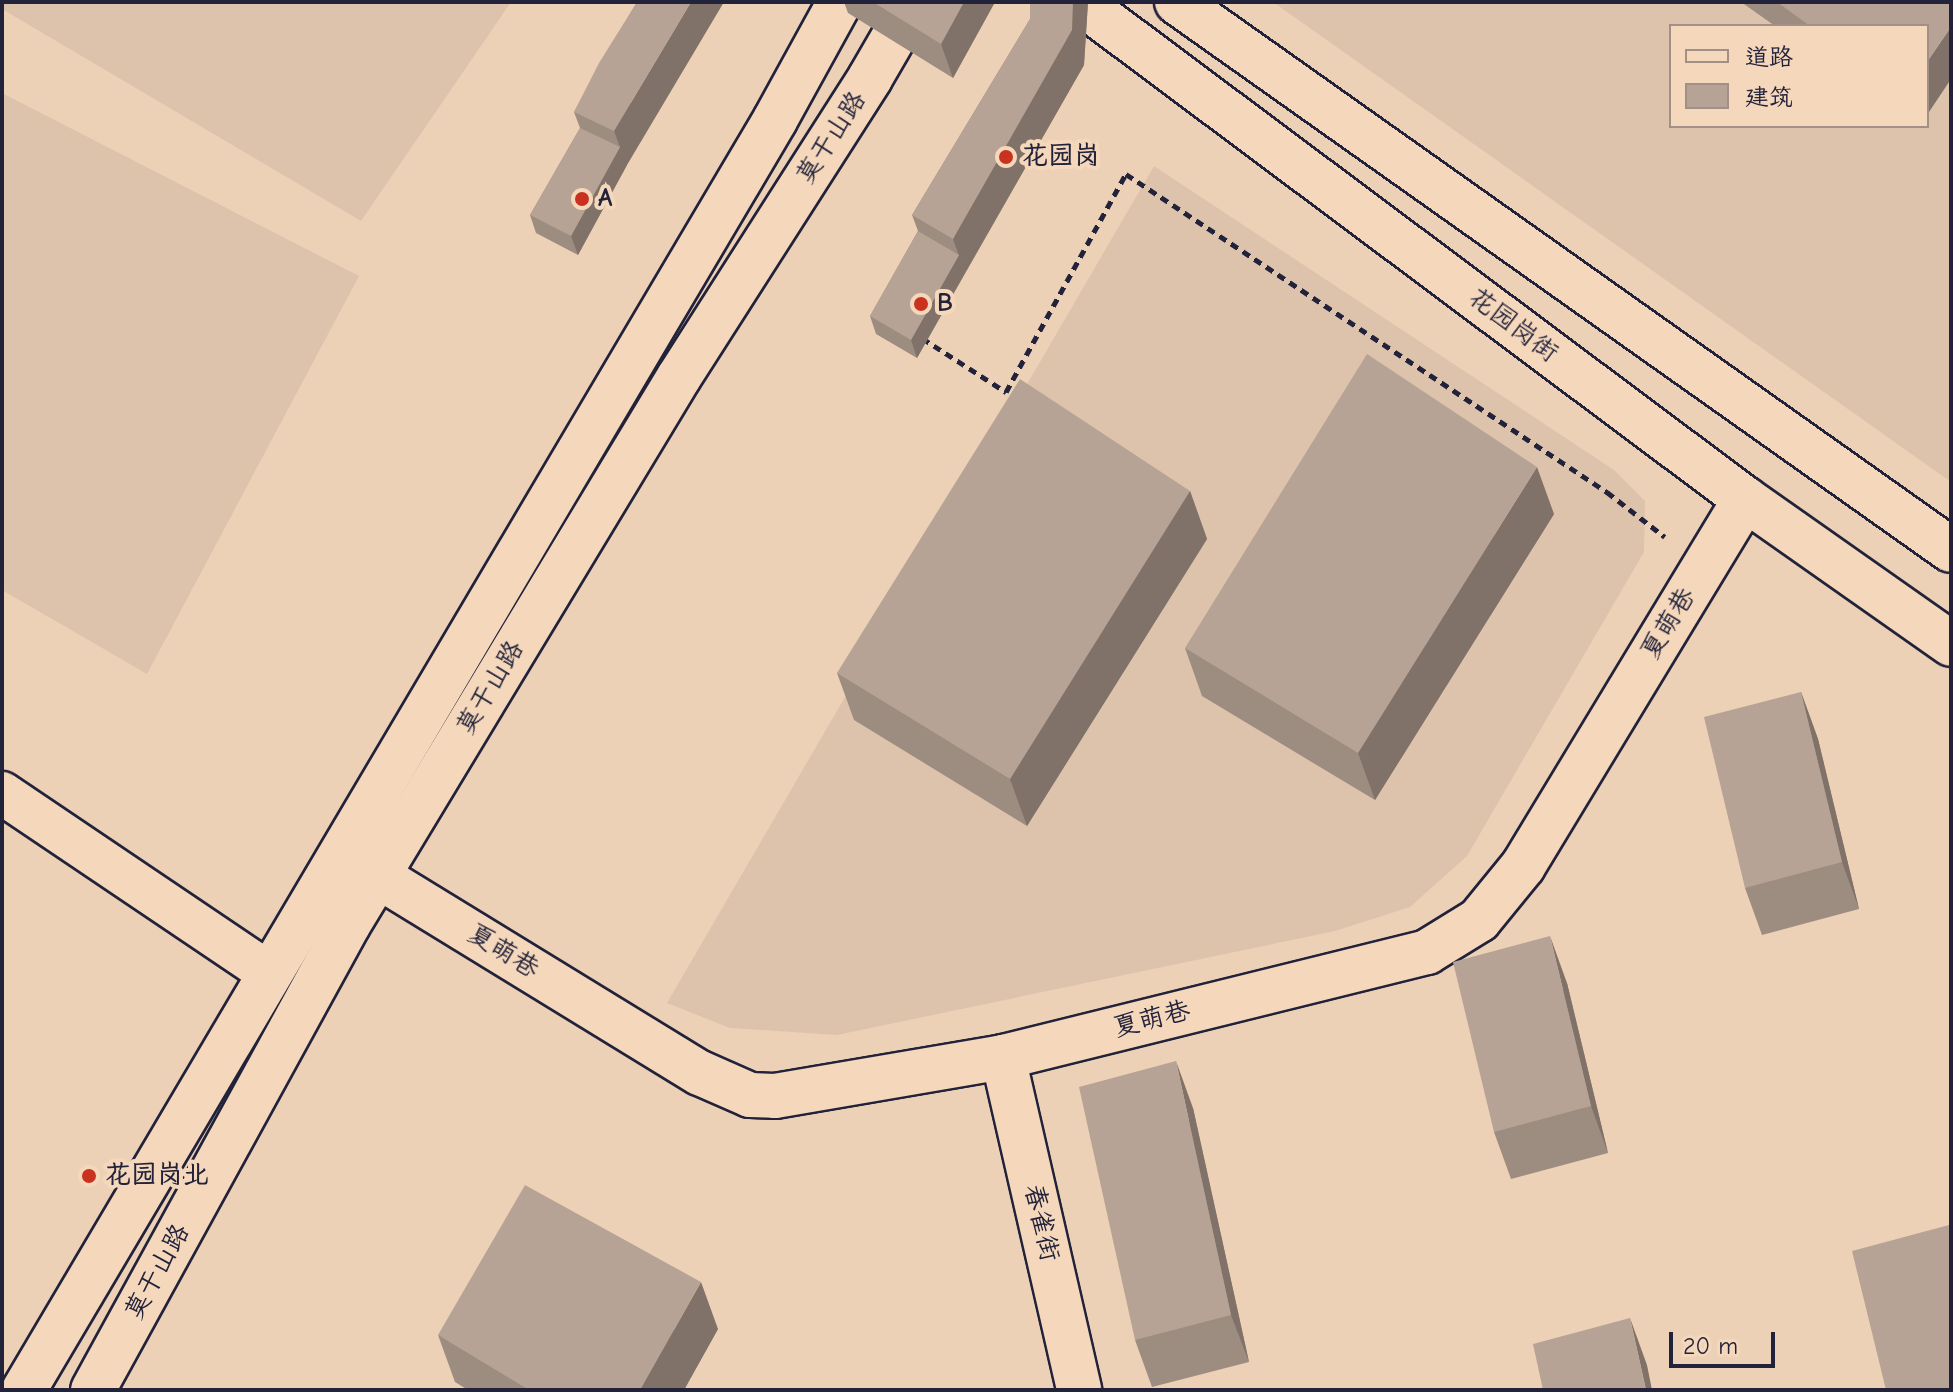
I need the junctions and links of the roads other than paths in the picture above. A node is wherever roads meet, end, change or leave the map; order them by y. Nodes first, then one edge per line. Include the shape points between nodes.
1 (840, 2) edge
2 (914, 2) edge
3 (1080, 2) edge
4 (1177, 2) edge
5 (1745, 499) junction
6 (1951, 550) edge
7 (1951, 644) edge
8 (2, 793) edge
9 (378, 876) junction
10 (270, 974) junction
11 (1003, 1057) junction
12 (24, 1390) edge
13 (93, 1390) edge
14 (1079, 1390) edge

1 - 10 street, 莫干山路
2 - 9 street, 莫干山路 via 679,377
3 - 5 street, 花园岗街
4 - 6 street
5 - 7 street, 花园岗街
5 - 11 street, 夏萌巷 via 1523,866 1479,920 1427,952
8 - 10 street
9 - 11 street, 夏萌巷 via 700,1073 750,1095 775,1096
9 - 13 street, 莫干山路
10 - 12 street, 莫干山路
11 - 14 street, 春雀街

